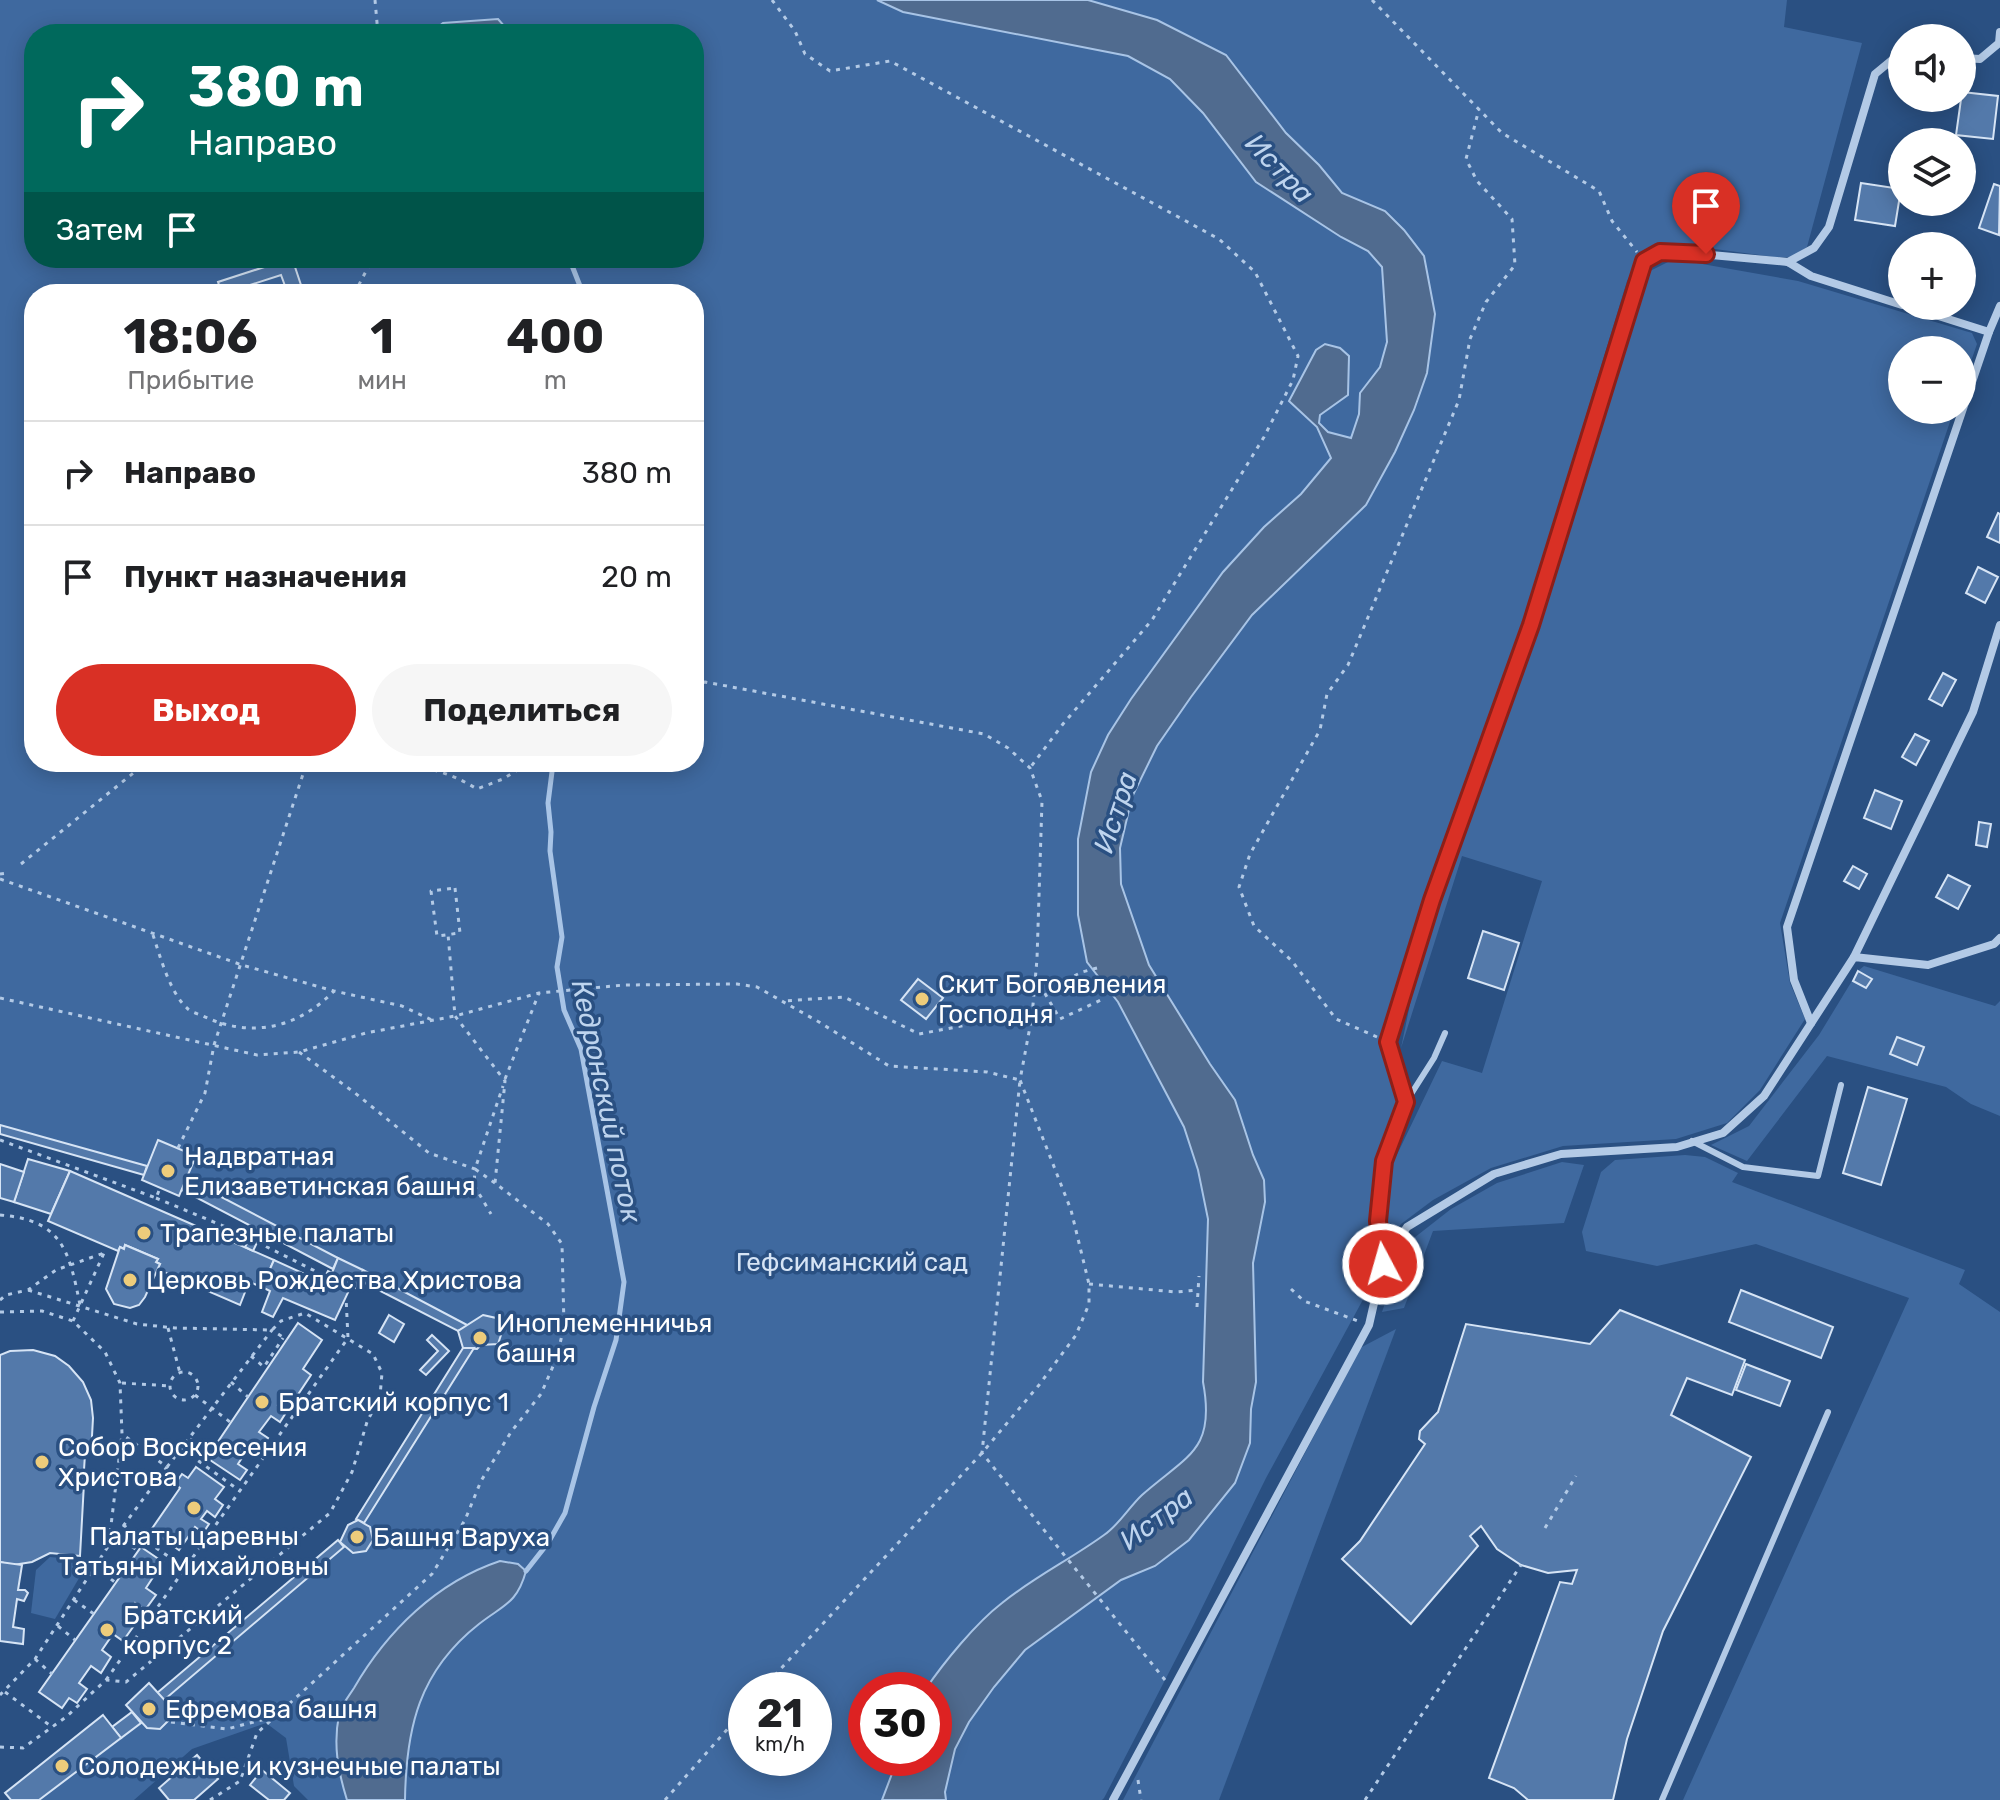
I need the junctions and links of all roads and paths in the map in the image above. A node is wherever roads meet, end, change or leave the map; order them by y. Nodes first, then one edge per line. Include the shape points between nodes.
1 (375, 0) edge
2 (772, 0) edge
3 (1372, 0) edge
4 (377, 24) edge
5 (2000, 32) edge
6 (1976, 59) edge
7 (1888, 63) edge
8 (1479, 109) junction
9 (1644, 261) junction
10 (1788, 262) junction
11 (1888, 300) edge
12 (2000, 306) edge
13 (1951, 320) edge
14 (1989, 332) junction
15 (2000, 625) edge
16 (704, 682) edge
17 (1030, 768) junction
18 (135, 772) edge
19 (304, 772) edge
20 (444, 772) edge
21 (514, 772) edge
22 (21, 864) dead end
23 (8, 873) dead end
24 (0, 877) edge
25 (153, 933) junction
26 (448, 934) junction
27 (2000, 938) edge
28 (1854, 957) junction
29 (242, 965) junction
30 (1097, 968) dead end
31 (1103, 978) dead end
32 (334, 991) junction
33 (539, 993) junction
34 (0, 998) edge
35 (783, 1001) junction
36 (1053, 1009) junction
37 (455, 1016) junction
38 (1032, 1016) junction
39 (432, 1020) junction
40 (1811, 1023) junction
41 (221, 1025) junction
42 (1445, 1033) dead end
43 (1388, 1042) junction
44 (214, 1045) junction
45 (299, 1052) junction
46 (1020, 1080) junction
47 (505, 1081) junction
48 (1841, 1085) dead end
49 (1406, 1102) junction
50 (0, 1140) edge
51 (1692, 1141) junction
52 (178, 1148) dead end
53 (475, 1169) junction
54 (495, 1183) junction
55 (160, 1188) dead end
56 (156, 1198) junction
57 (491, 1214) dead end
58 (0, 1215) edge
59 (250, 1237) dead end
60 (257, 1242) dead end
61 (72, 1264) junction
62 (1383, 1264) junction
63 (325, 1276) dead end
64 (1199, 1276) dead end
65 (1089, 1284) junction
66 (1291, 1289) dead end
67 (28, 1290) junction
68 (1198, 1290) junction
69 (346, 1297) dead end
70 (0, 1300) edge
71 (80, 1305) junction
72 (1197, 1307) dead end
73 (0, 1312) edge
74 (73, 1321) junction
75 (1369, 1325) junction
76 (168, 1328) junction
77 (272, 1330) junction
78 (348, 1338) junction
79 (251, 1356) junction
80 (180, 1373) junction
81 (231, 1382) junction
82 (120, 1383) junction
83 (170, 1386) junction
84 (195, 1395) junction
85 (248, 1397) dead end
86 (211, 1408) junction
87 (1828, 1412) dead end
88 (230, 1422) dead end
89 (122, 1434) junction
90 (190, 1439) junction
91 (182, 1449) junction
92 (210, 1452) dead end
93 (982, 1453) junction
94 (167, 1467) junction
95 (1576, 1476) dead end
96 (82, 1477) dead end
97 (118, 1479) junction
98 (240, 1491) junction
99 (123, 1525) junction
100 (1545, 1528) dead end
101 (116, 1535) junction
102 (109, 1545) junction
103 (138, 1551) dead end
104 (1521, 1565) dead end
105 (95, 1567) junction
106 (185, 1568) junction
107 (116, 1583) dead end
108 (74, 1600) junction
109 (94, 1614) dead end
110 (58, 1626) junction
111 (75, 1640) dead end
112 (35, 1659) junction
113 (778, 1672) edge
114 (52, 1674) dead end
115 (106, 1680) junction
116 (1172, 1689) junction
117 (5, 1692) junction
118 (0, 1695) edge
119 (275, 1716) junction
120 (171, 1722) dead end
121 (52, 1727) junction
122 (728, 1728) edge
123 (0, 1747) edge
124 (210, 1800) edge
125 (665, 1800) edge
126 (1113, 1800) edge
127 (1365, 1800) edge
128 (1662, 1800) edge

1 - 4 path
2 - 17 path via 805,54 830,71 890,61 1219,239 1255,272 1298,356 1293,380 1264,437 1152,620
3 - 8 path
5 - 6 street via 1999,43
7 - 10 street via 1875,74 1829,227 1814,248
8 - 9 path via 1502,133 1599,191 1612,221
8 - 43 path via 1466,159 1477,181 1512,219 1515,265 1475,326 1459,400 1437,456 1348,665 1327,694 1320,730 1250,854 1239,887 1254,926 1292,961 1336,1019
9 - 10 street via 1660,252 1678,252
9 - 43 street via 1531,625 1432,900
10 - 11 street via 1811,276
12 - 14 street
13 - 14 street
14 - 40 street via 1787,927 1794,980
15 - 28 street via 1973,712
16 - 17 path via 984,734
17 - 38 path via 1042,801
18 - 22 path
19 - 29 path
20 - 21 path via 477,789
23 - 24 path
24 - 25 path
25 - 29 path
25 - 41 path via 165,972 187,1008
26 - 26 path via 460,933 455,888 431,891 437,936
26 - 37 path
27 - 28 street via 1928,965
28 - 40 street
29 - 32 path
29 - 41 path
30 - 36 path via 1044,992
31 - 36 path via 1101,1000 1060,1019
32 - 39 path via 402,1006
32 - 41 path via 296,1020 266,1028
33 - 35 path via 737,984 757,987
33 - 37 path
33 - 47 path
34 - 44 path
35 - 38 path via 844,997 919,1034
35 - 46 path via 889,1066 987,1072
36 - 38 path
37 - 39 path
37 - 47 path
38 - 46 path
39 - 45 path
40 - 51 street via 1764,1096 1723,1133
41 - 44 path
42 - 49 lane
43 - 49 street
44 - 45 path via 257,1055
44 - 52 path via 205,1093
45 - 53 path via 429,1153
46 - 65 path via 1071,1210
46 - 93 path
47 - 53 path
47 - 54 path
48 - 51 lane via 1818,1176 1743,1167
49 - 62 street via 1384,1161 1378,1221
50 - 56 path
51 - 62 street via 1677,1147 1561,1154 1494,1174 1407,1227
53 - 54 path
53 - 57 path via 474,1185
54 - 119 path via 548,1224 562,1244 564,1326 557,1357 541,1394 481,1481 465,1520 432,1574
55 - 56 path
56 - 59 path
58 - 61 path via 21,1217 54,1233
60 - 63 path
61 - 67 path
61 - 71 path
61 - 71 path via 104,1253
62 - 75 street
64 - 68 path
65 - 68 path
65 - 93 path via 1089,1304 1076,1335
66 - 75 path via 1304,1301
67 - 70 path
67 - 71 path
68 - 72 path
69 - 78 path
71 - 74 path
71 - 76 path
73 - 74 path via 42,1311
74 - 82 path via 105,1352
75 - 116 street
76 - 77 path
76 - 80 path
77 - 78 path via 305,1313
77 - 79 path
77 - 79 path via 285,1339 264,1367
78 - 98 path
78 - 115 path via 373,1354 382,1373 380,1396 352,1472 330,1513 126,1682
79 - 81 path
80 - 83 path
80 - 84 path via 195,1379
81 - 85 path
81 - 86 path
82 - 83 path
82 - 89 path
83 - 84 path via 179,1399
84 - 86 path
86 - 88 path
86 - 90 path
87 - 128 lane
89 - 94 path
89 - 97 path
90 - 91 path
90 - 92 path
91 - 94 path
91 - 98 path
93 - 113 path
93 - 116 path
94 - 99 path
95 - 100 path
96 - 97 path
97 - 102 path
98 - 106 path
99 - 101 path
99 - 106 path
101 - 102 path
101 - 103 path
102 - 105 path
104 - 127 path
105 - 107 path
105 - 108 path
106 - 115 path
108 - 109 path
108 - 110 path
110 - 111 path
110 - 112 path
112 - 114 path
112 - 117 path
115 - 121 path
116 - 126 street
117 - 118 path
117 - 121 path
119 - 120 path via 227,1729
119 - 124 path via 257,1733 240,1781
121 - 123 path via 23,1748
122 - 125 path

